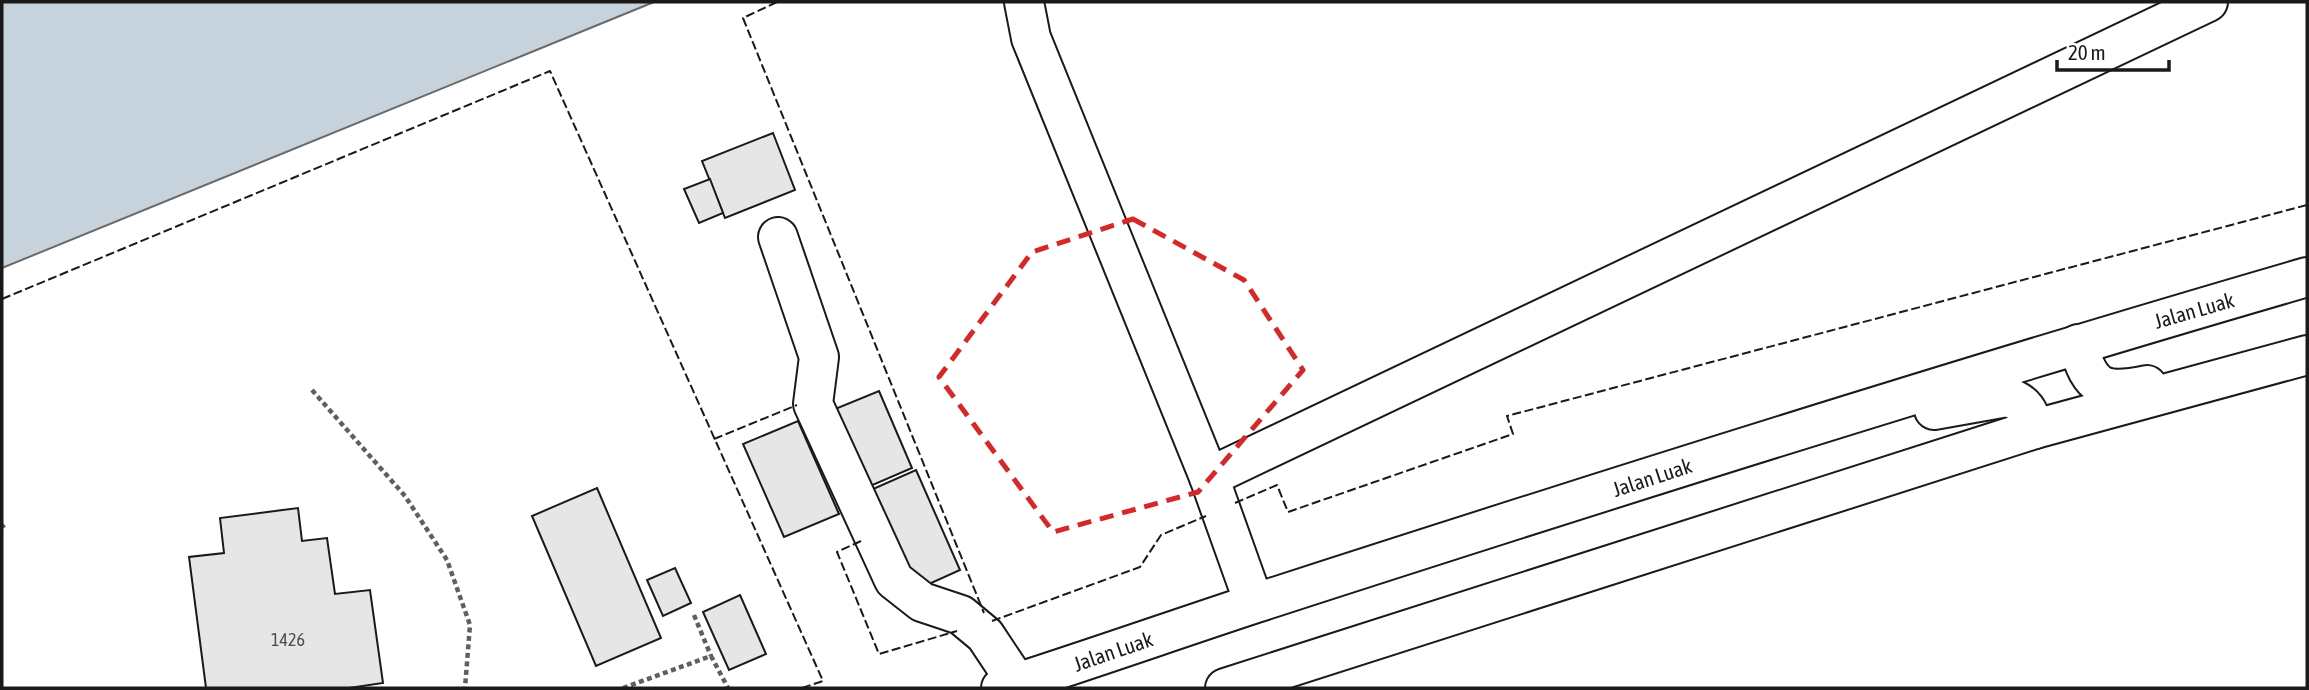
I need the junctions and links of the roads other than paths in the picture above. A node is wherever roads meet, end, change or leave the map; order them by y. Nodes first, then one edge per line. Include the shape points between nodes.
1 (1024, 2) edge
2 (2208, 2) edge
3 (778, 237) dead end
4 (2307, 277) edge
5 (2078, 344) junction
6 (2307, 354) edge
7 (2035, 429) junction
8 (1774, 439) junction
9 (1209, 477) junction
10 (1254, 604) junction
11 (1009, 686) edge
12 (1225, 688) edge

1 - 9 main road via 1031,38
2 - 9 main road
3 - 11 main road via 819,356 813,404 894,580 922,602 961,615 985,635
4 - 5 main road, Jalan Luak
5 - 6 main road via 2084,367 2093,378 2106,389 2125,390
5 - 8 main road, Jalan Luak
6 - 7 main road
7 - 8 main road via 2028,409 2007,397
7 - 12 main road
8 - 10 main road, Jalan Luak
9 - 10 main road
10 - 11 main road, Jalan Luak

